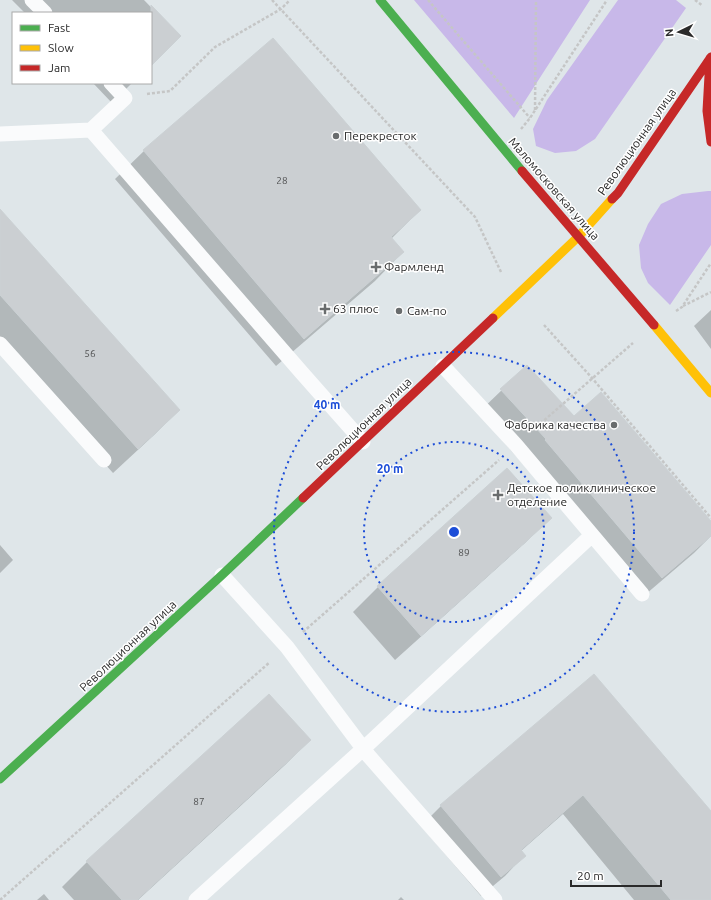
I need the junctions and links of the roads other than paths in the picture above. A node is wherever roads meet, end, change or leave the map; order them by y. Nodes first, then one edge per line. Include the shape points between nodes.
1 (32, 0) edge
2 (380, 0) edge
3 (44, 12) edge
4 (711, 57) edge
5 (112, 84) edge
6 (91, 130) junction
7 (0, 134) edge
8 (711, 142) edge
9 (579, 236) junction
10 (0, 344) edge
11 (443, 366) junction
12 (711, 393) edge
13 (363, 442) junction
14 (104, 460) dead end
15 (592, 535) junction
16 (222, 575) junction
17 (642, 594) dead end
18 (363, 749) junction
19 (0, 779) edge
20 (196, 900) edge
21 (495, 900) edge

1 - 3 lane
2 - 9 main road, Маломосковская улица
4 - 8 main road via 707,111
4 - 9 main road, Революционная улица via 618,193
5 - 6 lane via 125,98
6 - 7 lane
6 - 13 lane
9 - 11 main road, Революционная улица
9 - 12 main road, Маломосковская улица
10 - 14 lane
11 - 13 main road, Революционная улица
11 - 15 lane via 516,445
13 - 16 main road, Революционная улица
15 - 17 lane
15 - 18 lane
16 - 18 lane via 286,647
16 - 19 main road, Революционная улица
18 - 20 lane
18 - 21 lane

